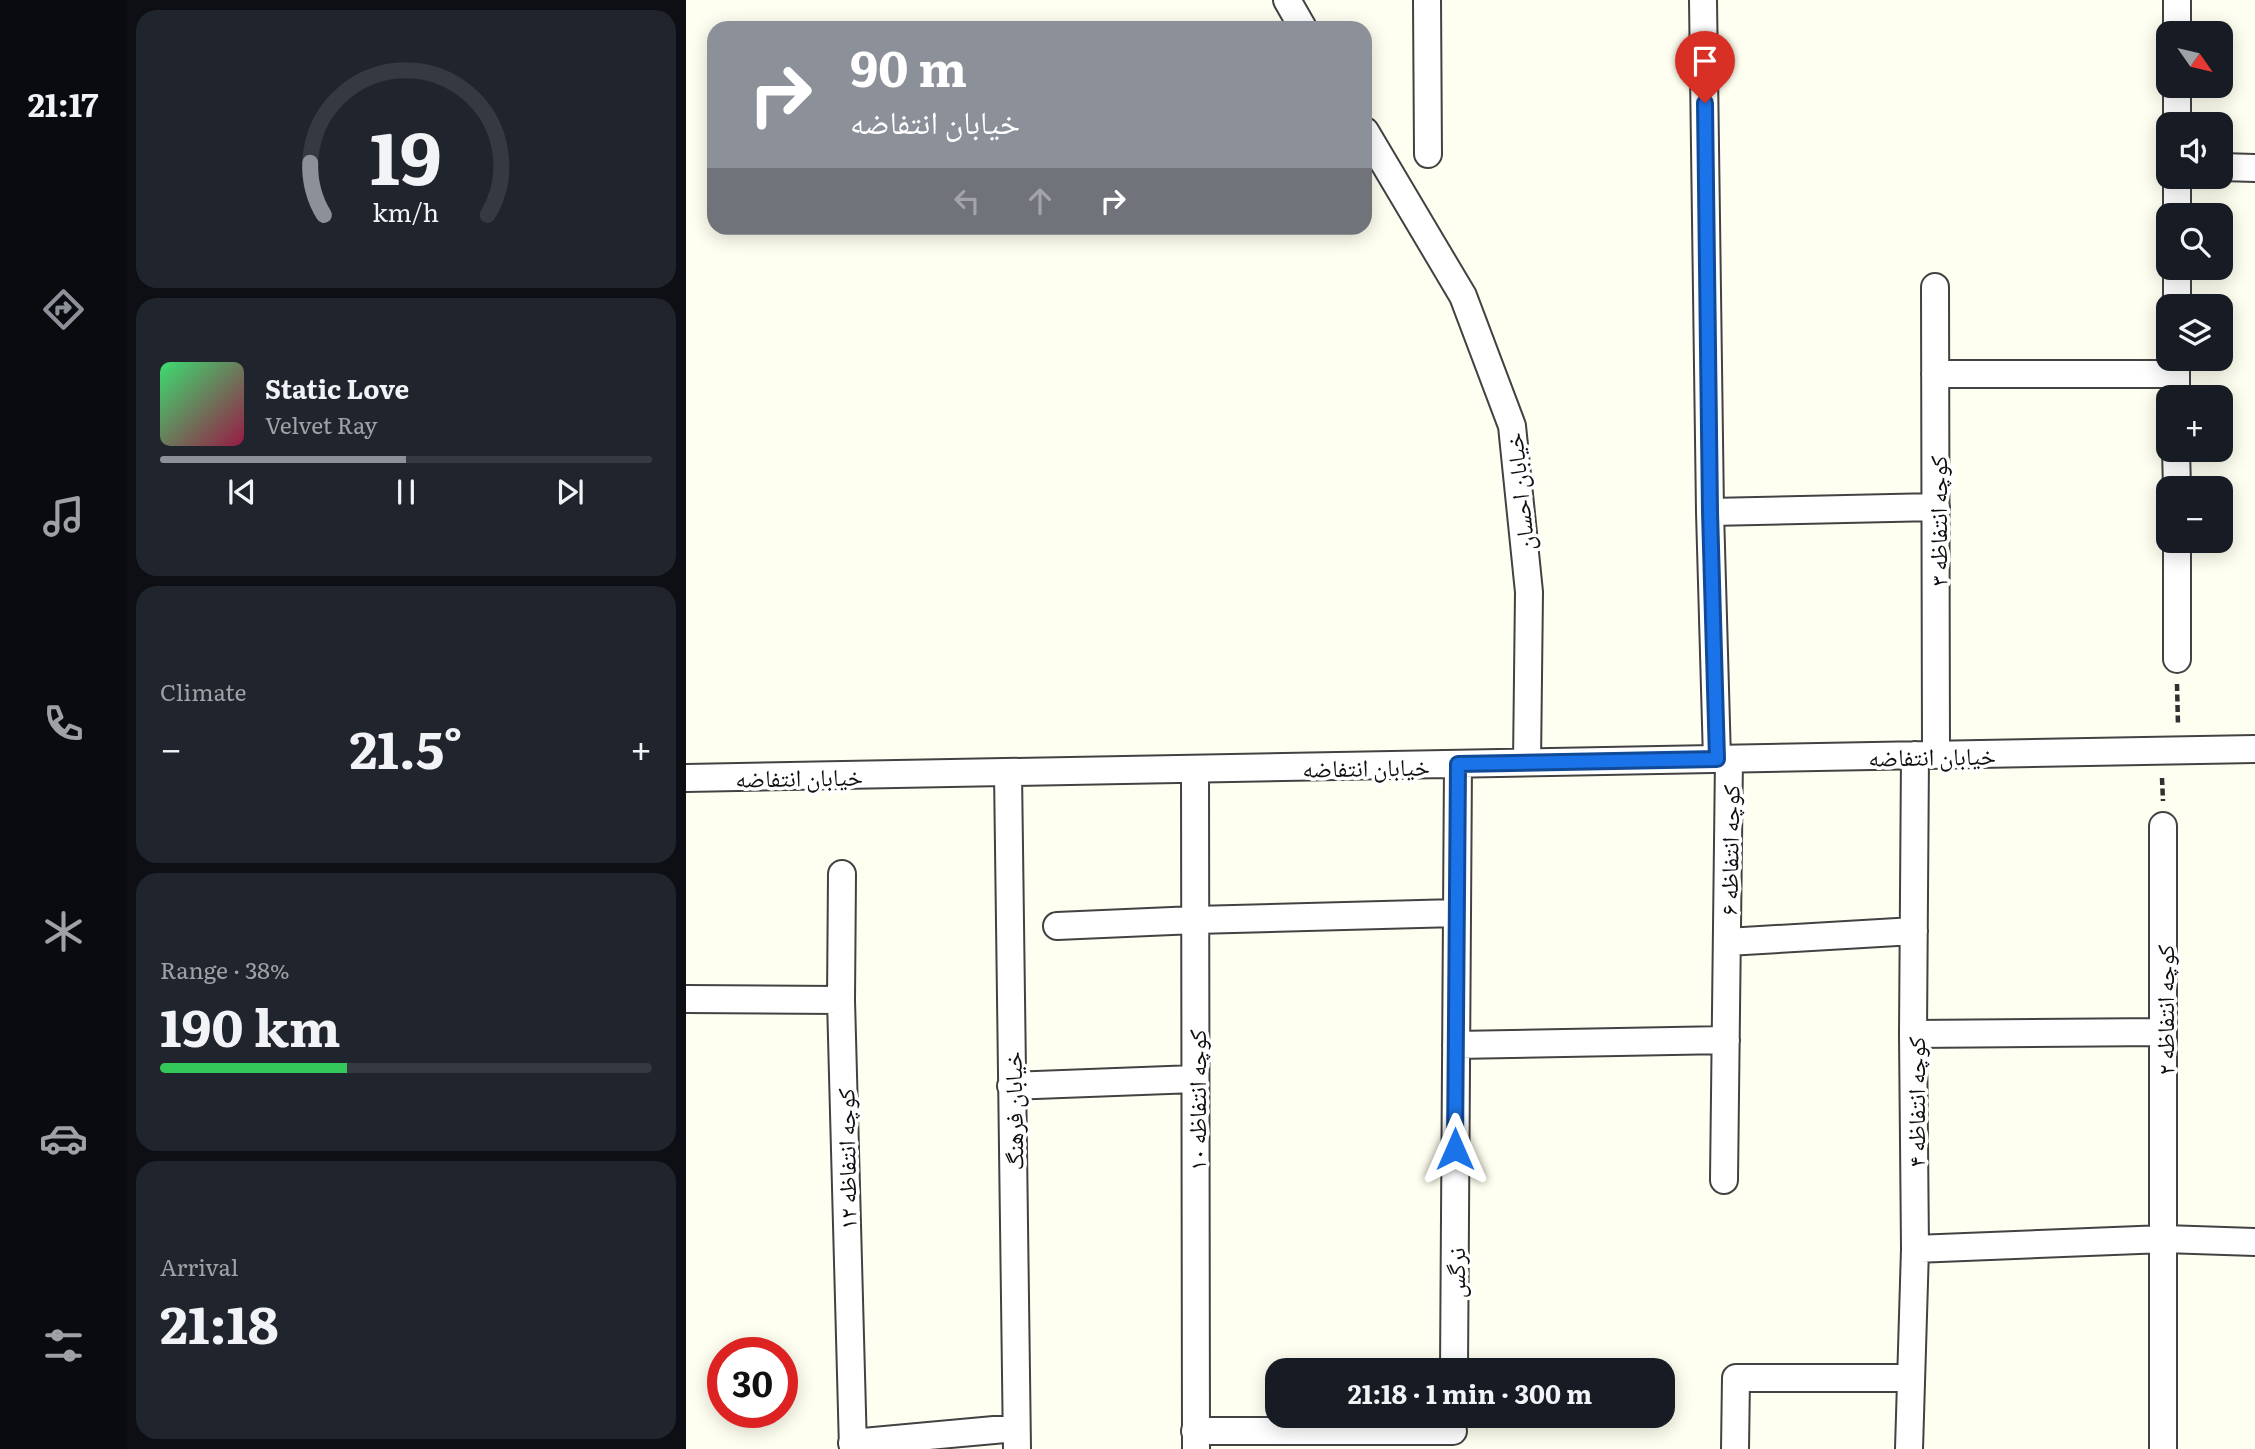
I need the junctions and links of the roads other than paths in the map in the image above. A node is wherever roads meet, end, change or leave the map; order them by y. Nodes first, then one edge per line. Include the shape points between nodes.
1 (1287, 0) edge
2 (1427, 0) edge
3 (1703, 0) edge
4 (2177, 0) edge
5 (1299, 21) edge
6 (2177, 21) edge
7 (1372, 143) edge
8 (1428, 154) dead end
9 (2233, 167) edge
10 (2255, 168) edge
11 (1935, 287) dead end
12 (1935, 374) junction
13 (2176, 377) edge
14 (1936, 507) junction
15 (1710, 512) junction
16 (2177, 553) edge
17 (2177, 659) road end
18 (2255, 749) edge
19 (1926, 755) junction
20 (1723, 759) junction
21 (1527, 762) junction
22 (1458, 764) junction
23 (1195, 769) junction
24 (1007, 772) junction
25 (686, 778) edge
26 (2163, 826) road end
27 (842, 874) dead end
28 (1457, 913) junction
29 (1195, 920) junction
30 (1057, 926) dead end
31 (1914, 932) junction
32 (1727, 942) junction
33 (686, 999) edge
34 (841, 1000) junction
35 (2163, 1032) junction
36 (1913, 1034) junction
37 (1726, 1040) junction
38 (1456, 1045) junction
39 (1195, 1079) junction
40 (1012, 1086) junction
41 (1724, 1180) dead end
42 (2164, 1239) junction
43 (2255, 1242) edge
44 (1915, 1249) junction
45 (1454, 1358) edge
46 (1910, 1378) junction
47 (1453, 1432) edge
48 (1016, 1439) edge
49 (1196, 1440) edge
50 (853, 1446) edge
51 (1735, 1449) edge
52 (1909, 1449) edge
53 (2163, 1449) edge

1 - 5 street
2 - 8 street
3 - 15 street, کوچه انتفاظه ۶
4 - 6 street
7 - 21 street, خیابان احسان via 1463,296 1512,426 1529,592
9 - 10 street
11 - 12 street, کوچه انتفاظه ۳
12 - 13 street
12 - 14 street, کوچه انتفاظه ۳
14 - 15 street
14 - 19 street, کوچه انتفاظه ۳
15 - 20 street, کوچه انتفاظه ۶
16 - 17 street
18 - 19 street, خیابان انتفاضه
19 - 20 street, خیابان انتفاضه
19 - 31 street, کوچه انتفاظه ۴
20 - 21 street, خیابان انتفاضه
20 - 32 street, کوچه انتفاظه ۶
21 - 22 street, خیابان انتفاضه
22 - 23 street, خیابان انتفاضه
22 - 28 street, نرگس
23 - 24 street, خیابان انتفاضه
23 - 29 street, کوچه انتفاظه ۱۰
24 - 25 street, خیابان انتفاضه
24 - 40 street, خیابان فرهنگ
26 - 35 street, کوچه انتفاظه ۲
27 - 34 street, کوچه انتفاظه ۱۲
28 - 29 street
28 - 38 street, نرگس
29 - 30 street
29 - 39 street, کوچه انتفاظه ۱۰
31 - 32 street
31 - 36 street, کوچه انتفاظه ۴
32 - 37 street, کوچه انتفاظه ۶
33 - 34 street
34 - 50 street, کوچه انتفاظه ۱۲
35 - 36 street
35 - 42 street, کوچه انتفاظه ۲
36 - 44 street, کوچه انتفاظه ۴
37 - 38 street
37 - 41 street, کوچه انتفاظه ۶
38 - 45 street, نرگس
39 - 40 street
39 - 49 street, کوچه انتفاظه ۱۰
40 - 48 street, خیابان فرهنگ
42 - 43 street
42 - 44 street
42 - 53 street, کوچه انتفاظه ۲
44 - 46 street, کوچه انتفاظه ۴
46 - 51 street via 1736,1378
46 - 52 street, کوچه انتفاظه ۴
47 - 49 street
48 - 50 street

